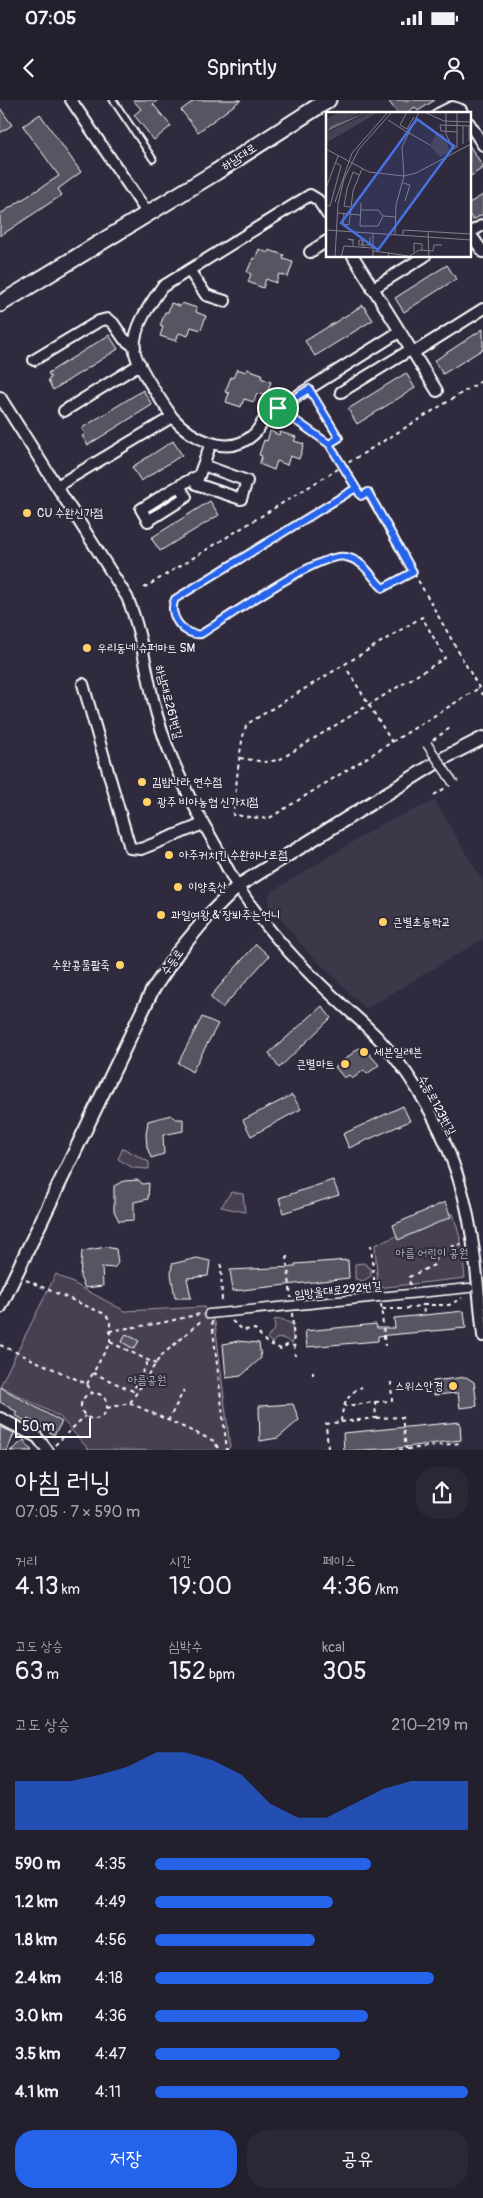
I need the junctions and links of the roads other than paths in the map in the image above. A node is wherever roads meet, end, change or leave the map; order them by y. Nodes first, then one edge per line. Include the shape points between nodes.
1 (71, 100) edge
2 (113, 100) edge
3 (328, 100) edge
4 (442, 112) edge
5 (462, 112) edge
6 (470, 125) edge
7 (483, 145) edge
8 (153, 159) dead end
9 (326, 212) edge
10 (148, 214) junction
11 (483, 225) edge
12 (470, 232) edge
13 (326, 242) edge
14 (310, 252) dead end
15 (483, 252) edge
16 (354, 258) edge
17 (422, 258) edge
18 (189, 270) junction
19 (372, 289) junction
20 (225, 301) dead end
21 (0, 304) edge
22 (483, 309) edge
23 (399, 332) junction
24 (135, 347) junction
25 (412, 351) junction
26 (34, 360) dead end
27 (140, 364) junction
28 (437, 391) dead end
29 (341, 392) dead end
30 (0, 398) edge
31 (64, 411) dead end
32 (172, 417) junction
33 (211, 443) junction
34 (203, 465) junction
35 (199, 476) junction
36 (57, 486) junction
37 (179, 486) dead end
38 (83, 684) dead end
39 (483, 738) edge
40 (427, 744) road end
41 (454, 784) road end
42 (203, 824) junction
43 (238, 886) junction
44 (467, 1292) road end
45 (0, 1308) edge
46 (210, 1314) road end
47 (483, 1336) edge
48 (0, 1418) edge
49 (50, 1449) edge

1 - 10 street
2 - 8 lane
3 - 10 main road, 하남대로
4 - 5 street via 452,107
6 - 7 street
9 - 18 street via 318,200 310,195
10 - 21 main road, 하남대로
11 - 12 street
12 - 15 street
13 - 14 street
16 - 19 street
17 - 19 street
18 - 20 street via 206,295
18 - 24 street via 162,286 150,304 135,338
19 - 23 street
22 - 25 street
23 - 25 street
23 - 33 street via 267,415 247,440 226,445
24 - 26 street via 107,319 98,321
24 - 27 street
25 - 28 street
25 - 29 street
27 - 31 street
27 - 32 street
30 - 36 street, 하남대로261번길
32 - 33 street via 194,437
32 - 36 street
33 - 34 street
34 - 35 street
34 - 35 street via 247,481 241,499 196,484
35 - 37 street
36 - 42 street, 하남대로261번길 via 127,596 139,628 148,681 162,731
38 - 42 street via 130,848 141,849
39 - 43 street, 수등로 via 444,758
40 - 41 street, bridge
42 - 43 street, 하남대로261번길
43 - 45 street, 수등로 via 184,945 152,990
43 - 47 street, 수등로123번길 via 291,954 380,1040 429,1110 463,1194
44 - 46 street, 임방울대로292번길 via 411,1294
48 - 49 street via 37,1437

